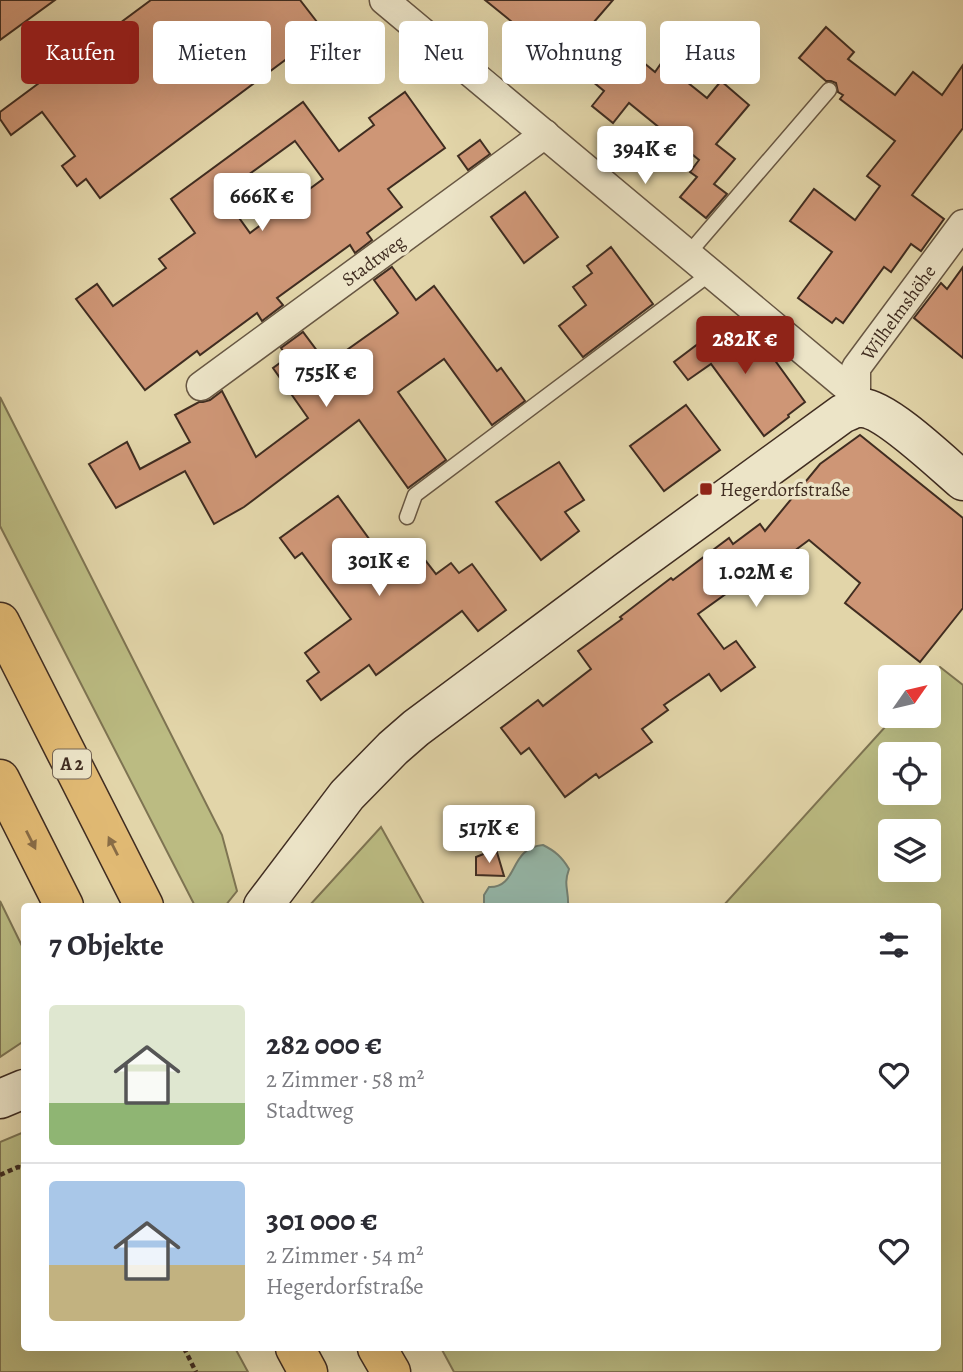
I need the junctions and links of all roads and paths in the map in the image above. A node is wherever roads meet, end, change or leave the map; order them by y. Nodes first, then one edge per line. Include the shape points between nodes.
1 (384, 0) edge
2 (829, 90) dead end
3 (545, 134) junction
4 (963, 223) edge
5 (688, 254) junction
6 (711, 273) junction
7 (201, 386) dead end
8 (855, 408) junction
9 (963, 481) edge
10 (407, 517) dead end
11 (0, 622) edge
12 (0, 779) edge
13 (62, 903) edge
14 (142, 903) edge
15 (265, 903) edge
16 (21, 1090) edge
17 (0, 1099) edge
18 (21, 1168) edge
19 (0, 1175) edge
20 (186, 1351) edge
21 (297, 1351) edge
22 (379, 1351) edge
23 (196, 1372) edge
24 (308, 1372) edge
25 (391, 1372) edge

1 - 3 street
2 - 5 lane
3 - 5 street
3 - 7 street, Stadtweg
4 - 8 street, Wilhelmshöhe via 856,368
5 - 6 street
6 - 8 street via 848,387
6 - 10 lane via 415,495
8 - 9 street via 889,419
8 - 15 street via 816,432 416,728 347,795
14 -> 11 highway, A 2
12 -> 13 highway
16 - 17 street
18 - 19 path
20 - 23 path
21 - 24 highway
22 - 25 highway

